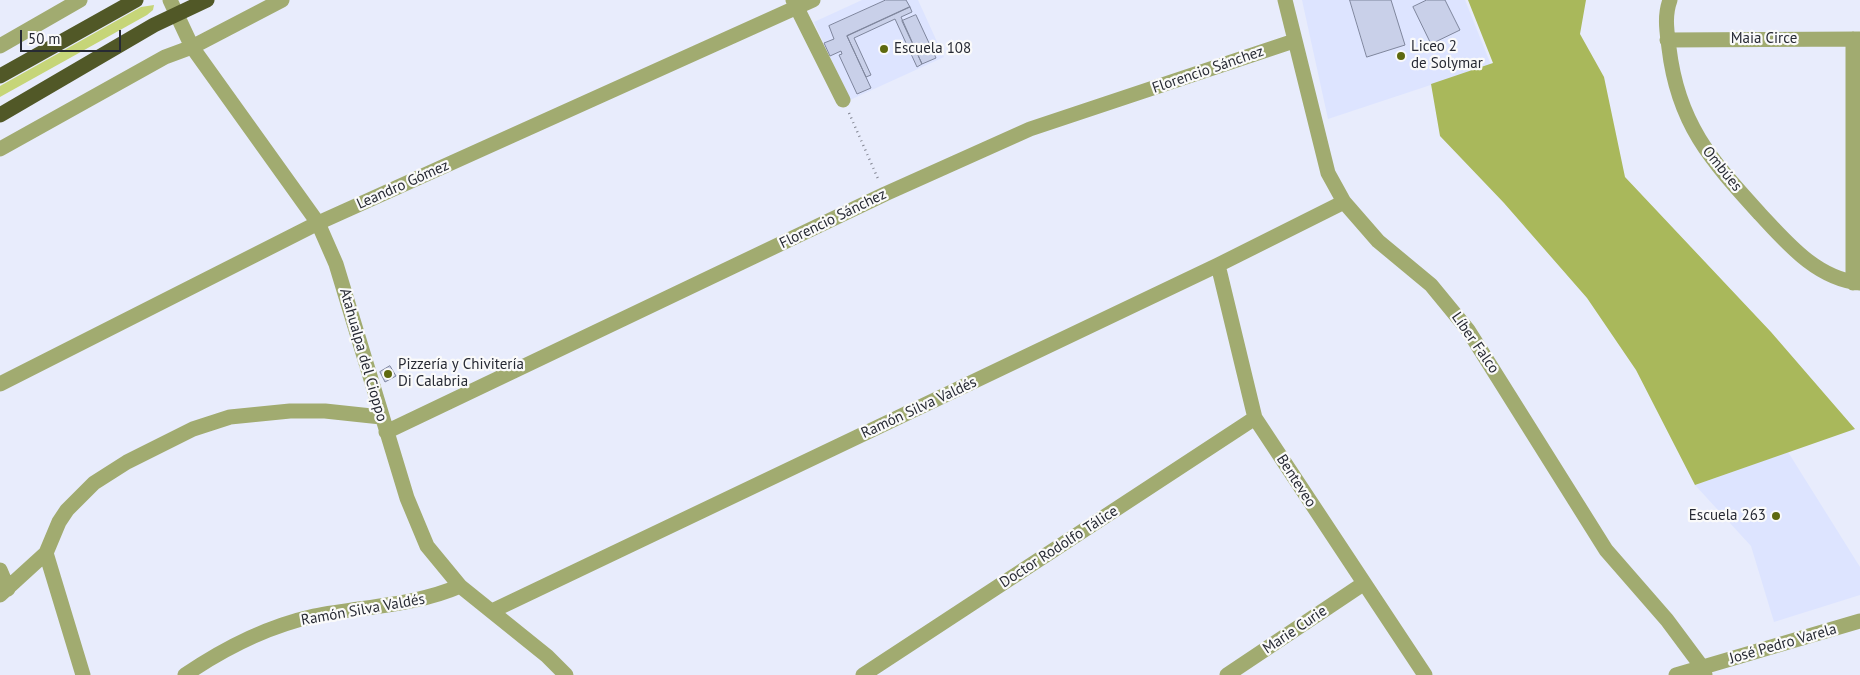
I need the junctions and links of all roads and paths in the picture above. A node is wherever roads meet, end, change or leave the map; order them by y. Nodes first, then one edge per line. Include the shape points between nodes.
1 (80, 0) edge
2 (136, 0) edge
3 (170, 0) edge
4 (207, 0) edge
5 (282, 0) edge
6 (813, 0) edge
7 (1285, 0) edge
8 (1670, 0) edge
9 (794, 4) edge
10 (176, 15) junction
11 (1857, 39) edge
12 (1668, 40) junction
13 (1294, 41) junction
14 (0, 46) edge
15 (192, 47) junction
16 (0, 76) edge
17 (843, 100) joint
18 (0, 114) edge
19 (0, 149) edge
20 (885, 194) junction
21 (1344, 202) junction
22 (318, 223) junction
23 (1218, 265) junction
24 (1856, 283) edge
25 (0, 384) edge
26 (1255, 418) junction
27 (384, 425) junction
28 (46, 553) junction
29 (0, 570) edge
30 (1363, 584) junction
31 (460, 586) junction
32 (4, 592) edge
33 (492, 611) junction
34 (1860, 621) edge
35 (1704, 671) edge
36 (83, 675) edge
37 (185, 675) edge
38 (566, 675) edge
39 (863, 675) edge
40 (1227, 675) edge
41 (1425, 675) edge
42 (1676, 675) edge

1 - 14 street
2 - 16 highway
3 - 10 street, Atahualpa del Cioppo
4 - 10 highway
5 - 15 street
6 - 9 street, Leandro Gómez
7 - 13 street, Líber Falco
8 - 12 street, Ombúes via 1666,14
9 - 17 street
9 - 22 street, Leandro Gómez
10 - 15 street, Atahualpa del Cioppo
10 - 18 highway
11 - 12 street, Maia Circe
11 - 24 street
12 - 24 street, Ombúes via 1680,101 1698,140 1713,162 1809,263 1836,278
13 - 20 street, Florencio Sánchez via 1030,129
13 - 21 street, Líber Falco via 1328,173
15 - 19 street via 164,57
15 - 22 street, Atahualpa del Cioppo
17 - 20 path
20 - 27 street, Florencio Sánchez
21 - 23 street, Ramón Silva Valdés
21 - 35 street, Líber Falco via 1378,241 1431,285 1468,330 1606,550 1667,620
22 - 25 street, Leandro Gómez
22 - 27 street, Atahualpa del Cioppo via 336,264
23 - 26 street, Benteveo
23 - 33 street, Ramón Silva Valdés
26 - 30 street, Benteveo
26 - 39 street, Doctor Rodolfo Tálice
27 - 28 street via 325,412 290,411 230,417 193,429 127,462 94,483 59,522
27 - 31 street, Atahualpa del Cioppo via 407,498 427,546
28 - 32 street
28 - 36 street
29 - 32 street
30 - 40 street, Marie Curie
30 - 41 street, Benteveo
31 - 33 street, Atahualpa del Cioppo
31 - 37 street, Ramón Silva Valdés via 434,597 312,617 226,650
33 - 38 street, Atahualpa del Cioppo
34 - 35 street, José Pedro Varela
35 - 42 street, José Pedro Varela

